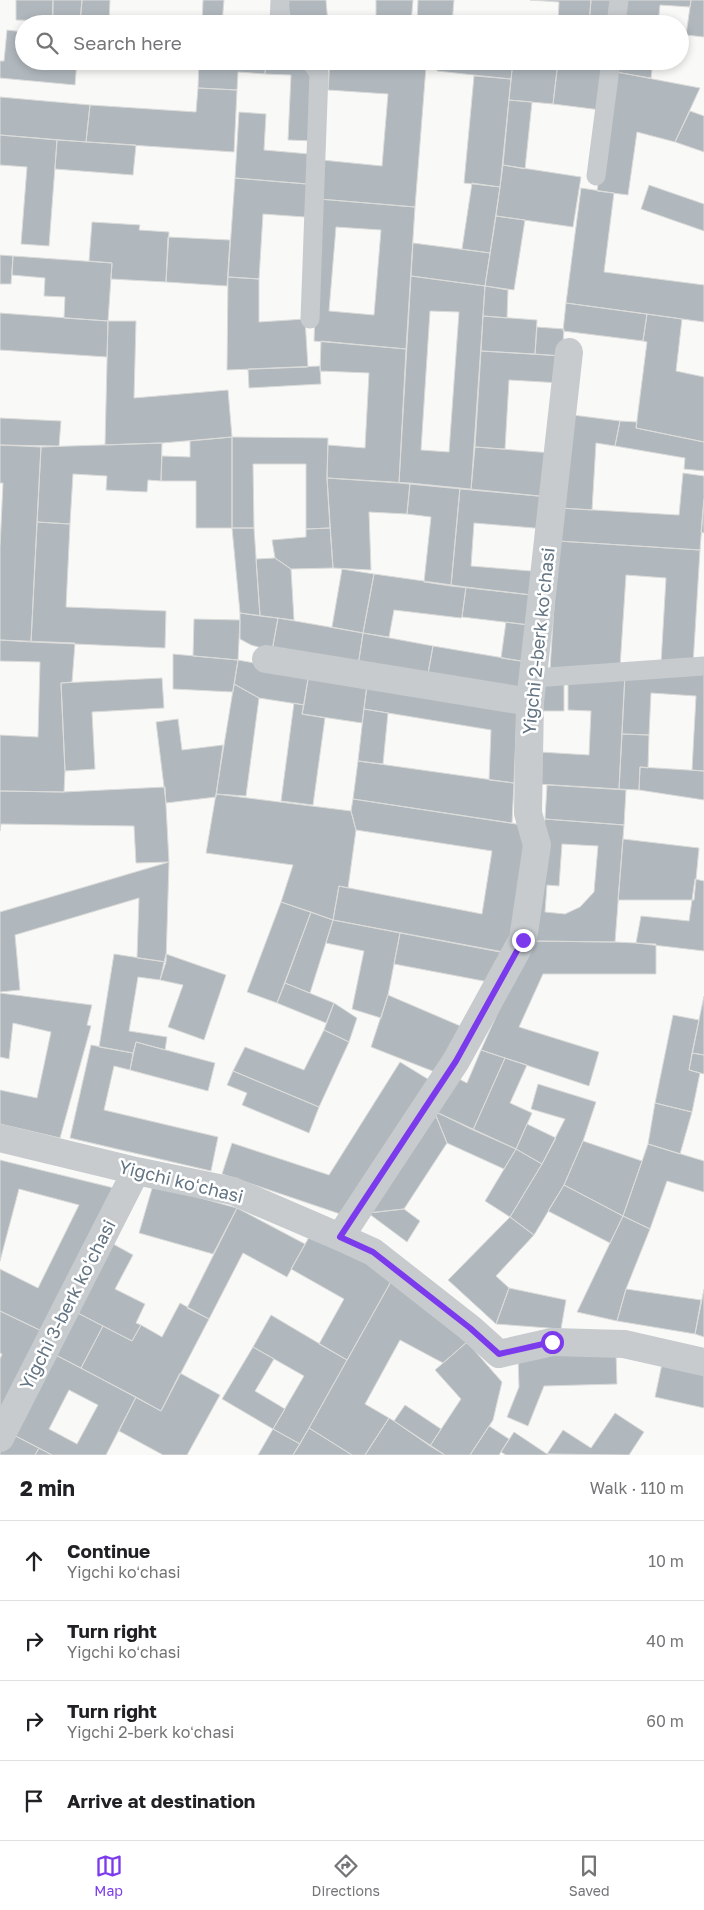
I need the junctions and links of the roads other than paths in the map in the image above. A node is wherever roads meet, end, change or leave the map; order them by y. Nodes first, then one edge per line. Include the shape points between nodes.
1 (280, 0) edge
2 (619, 0) edge
3 (279, 15) edge
4 (617, 15) edge
5 (317, 70) edge
6 (610, 70) edge
7 (596, 176) dead end
8 (310, 319) dead end
9 (569, 352) dead end
10 (266, 659) dead end
11 (704, 666) edge
12 (532, 690) junction
13 (0, 1138) edge
14 (136, 1171) junction
15 (340, 1237) junction
16 (704, 1362) edge
17 (0, 1438) edge

1 - 3 lane
2 - 4 lane
5 - 8 lane
6 - 7 lane
9 - 12 street, Yigchi 2-berk koʻchasi
10 - 12 street
11 - 12 lane
12 - 15 street, Yigchi 2-berk koʻchasi via 528,814 537,845 523,940 456,1061
13 - 14 street, Yigchi koʻchasi
14 - 15 street, Yigchi koʻchasi via 234,1191
14 - 17 street, Yigchi 3-berk koʻchasi
15 - 16 street, Yigchi koʻchasi via 373,1252 499,1354 552,1342 624,1344

